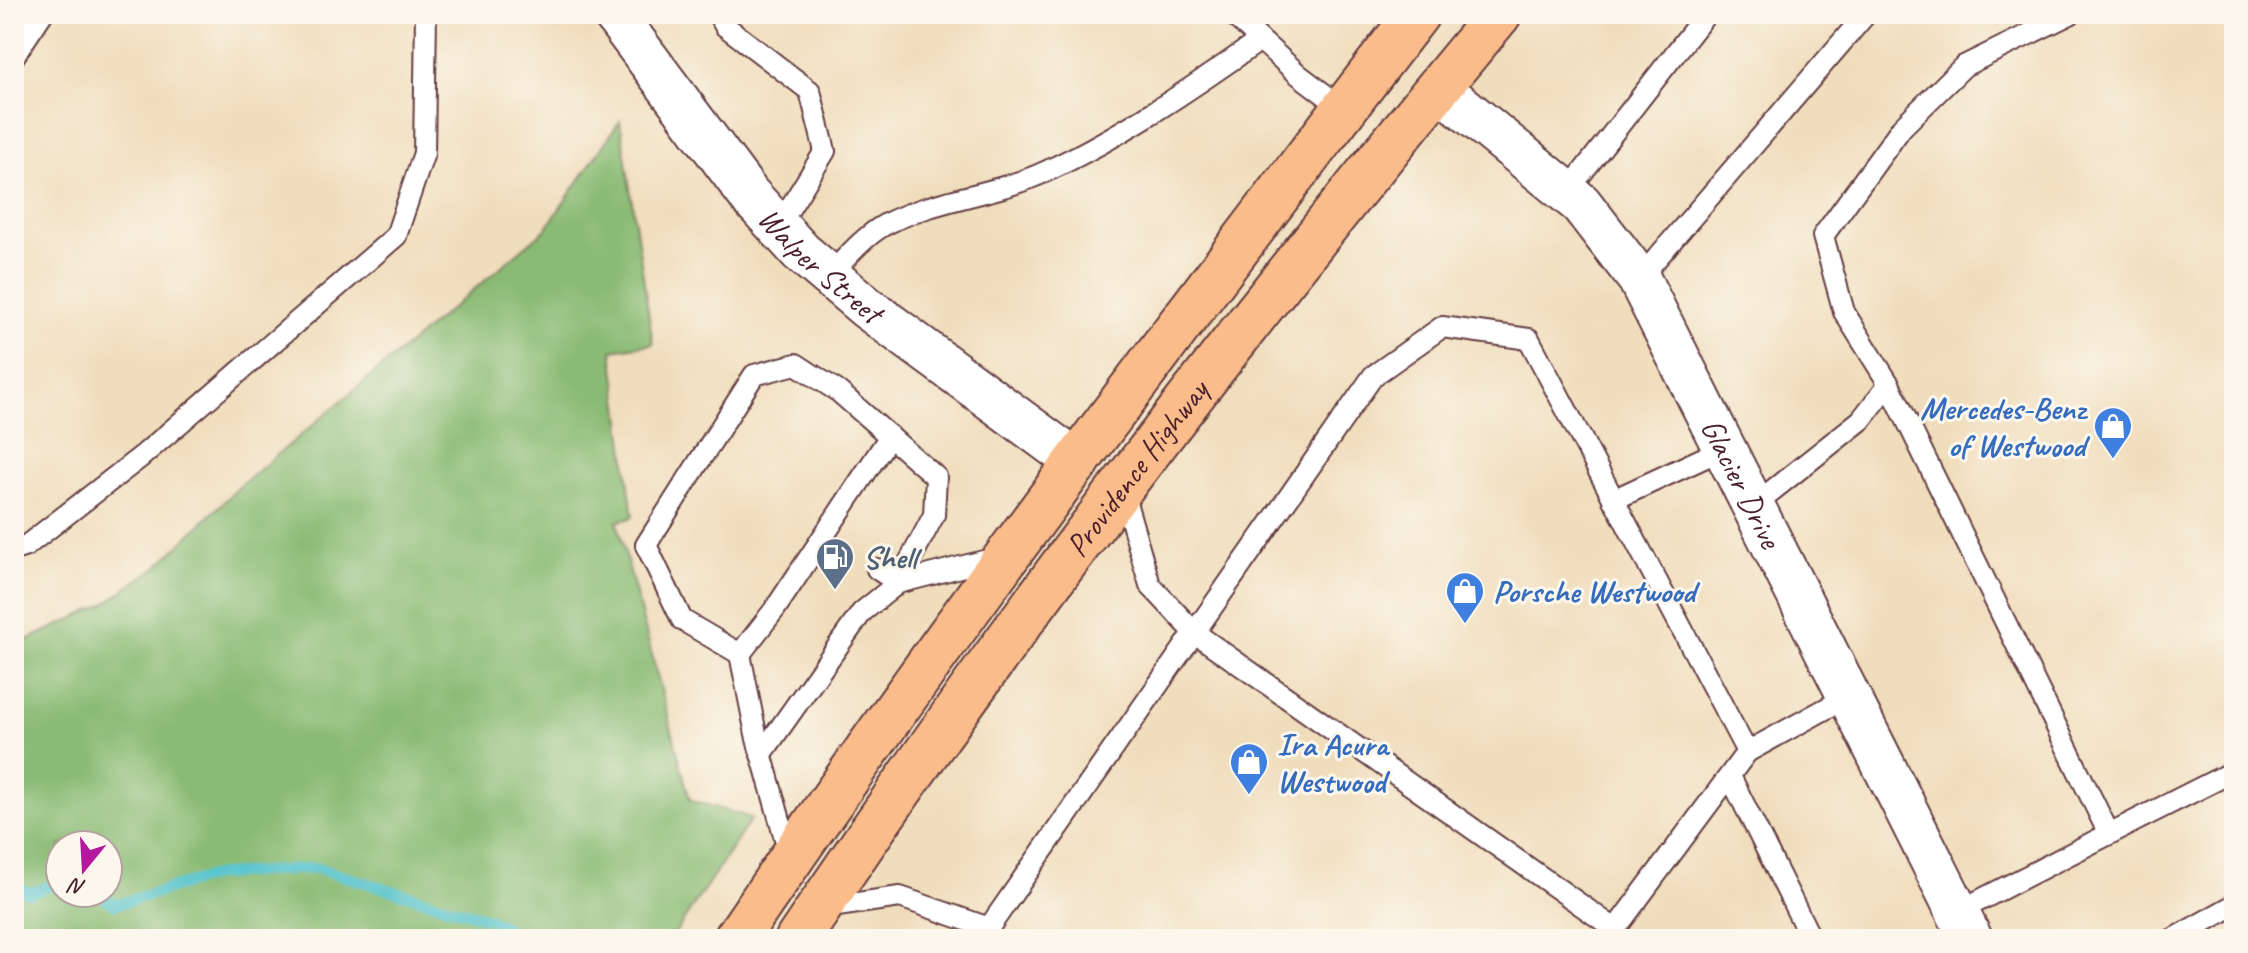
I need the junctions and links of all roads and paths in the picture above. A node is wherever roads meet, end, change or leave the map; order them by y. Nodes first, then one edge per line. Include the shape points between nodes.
1 (42, 14) edge
2 (426, 14) edge
3 (614, 14) edge
4 (718, 14) edge
5 (1232, 14) edge
6 (1417, 14) edge
7 (1499, 14) edge
8 (1706, 14) edge
9 (1866, 14) edge
10 (2070, 14) edge
11 (1259, 41) junction
12 (14, 56) edge
13 (1438, 87) junction
14 (1344, 109) junction
15 (1567, 192) junction
16 (777, 229) junction
17 (828, 277) junction
18 (1639, 279) junction
19 (1889, 384) junction
20 (890, 436) junction
21 (1725, 448) junction
22 (1078, 463) junction
23 (1122, 489) junction
24 (1613, 500) junction
25 (1754, 505) junction
26 (14, 550) edge
27 (1011, 554) junction
28 (877, 569) dead end
29 (898, 583) junction
30 (1195, 633) junction
31 (740, 654) junction
32 (1849, 696) junction
33 (1747, 752) junction
34 (761, 755) junction
35 (2234, 771) edge
36 (1731, 778) junction
37 (2109, 834) junction
38 (791, 859) junction
39 (2234, 905) edge
40 (808, 924) edge
41 (1964, 926) edge
42 (985, 933) edge
43 (1611, 934) edge
44 (736, 939) edge
45 (1811, 939) edge
46 (2173, 939) edge

1 - 12 lane
2 - 26 lane via 424,153 396,236 142,456
3 - 16 street, Walper Street
4 - 16 lane via 725,26 810,91 825,151
5 - 11 lane
6 - 14 main road, Providence Highway
7 - 13 main road, Providence Highway
8 - 15 lane
9 - 18 lane
10 - 19 lane via 1964,66 1902,127 1823,236 1844,312
11 - 14 lane
11 - 17 lane via 1160,108 1048,171 883,225
13 - 15 street, Glacier Drive
13 - 23 main road, Providence Highway
14 - 22 main road, Providence Highway
15 - 18 street, Glacier Drive via 1602,227
16 - 17 street, Walper Street
17 - 22 street, Walper Street
18 - 21 street, Glacier Drive
19 - 25 lane via 1861,420
19 - 37 lane
20 - 29 lane via 936,477 934,515
20 - 31 lane via 782,614
20 - 31 lane via 796,364 754,375 646,545 682,620
21 - 24 lane
21 - 25 street, Glacier Drive
22 - 27 main road, Providence Highway
23 - 30 lane via 1150,585
23 - 40 main road, Providence Highway
24 - 30 lane via 1529,339 1442,327 1373,376
24 - 33 lane
25 - 32 street, Glacier Drive
27 - 29 lane
27 - 38 main road, Providence Highway
28 - 29 lane
29 - 34 lane via 858,608
30 - 42 lane
30 - 43 lane
31 - 34 lane
32 - 33 lane
32 - 41 street, Glacier Drive
33 - 36 lane
34 - 38 lane
35 - 37 lane
36 - 43 lane
36 - 45 lane
37 - 41 lane
38 - 44 main road, Providence Highway
39 - 46 lane
40 - 42 lane via 900,897

